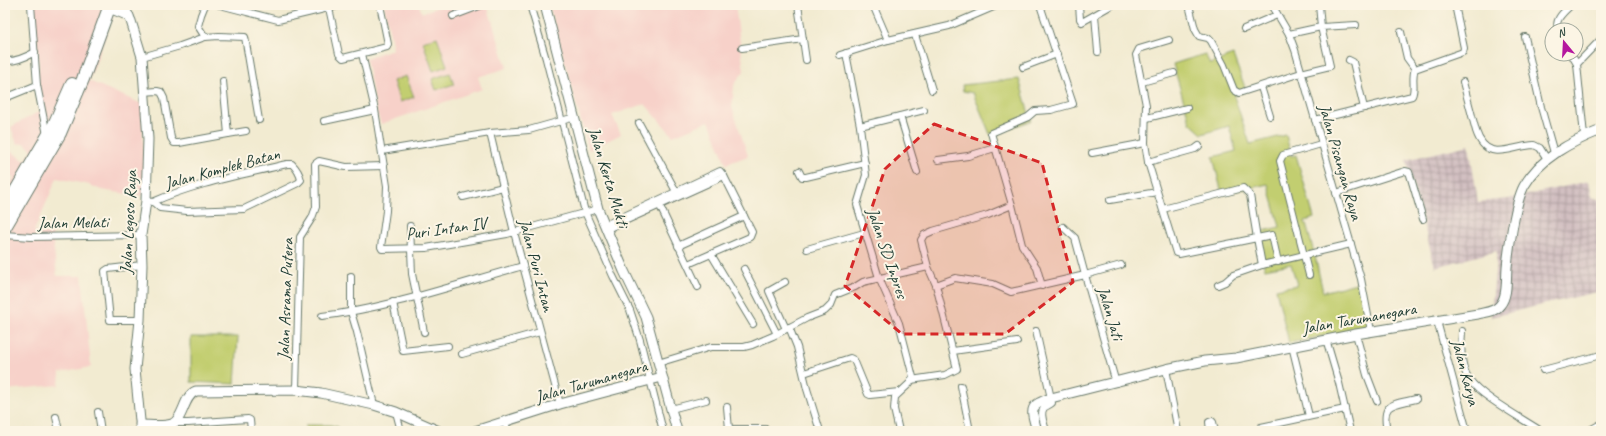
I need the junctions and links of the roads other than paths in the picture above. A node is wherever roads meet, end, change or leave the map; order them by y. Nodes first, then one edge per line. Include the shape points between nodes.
1 (31, 5) edge
2 (123, 5) edge
3 (206, 5) edge
4 (220, 5) edge
5 (341, 5) edge
6 (380, 5) edge
7 (482, 5) edge
8 (530, 5) edge
9 (545, 5) edge
10 (798, 5) edge
11 (873, 5) edge
12 (998, 5) edge
13 (1040, 5) edge
14 (1079, 5) edge
15 (1112, 5) edge
16 (1188, 5) edge
17 (1272, 5) edge
18 (1319, 5) edge
19 (1455, 5) edge
20 (1571, 5) edge
21 (107, 6) edge
22 (321, 7) edge
23 (987, 7) edge
24 (329, 8) junction
25 (1095, 15) junction
26 (1277, 15) junction
27 (129, 16) junction
28 (453, 16) dead end
29 (1558, 22) edge
30 (1356, 25) dead end
31 (1321, 28) junction
32 (1244, 29) dead end
33 (1401, 32) dead end
34 (1289, 34) junction
35 (915, 35) junction
36 (1525, 36) dead end
37 (204, 37) junction
38 (803, 39) junction
39 (1601, 39) edge
40 (888, 40) junction
41 (1169, 40) dead end
42 (742, 48) dead end
43 (35, 52) junction
44 (1098, 52) dead end
45 (846, 53) junction
46 (362, 54) junction
47 (1057, 54) junction
48 (840, 55) dead end
49 (142, 57) junction
50 (806, 60) dead end
51 (1349, 60) dead end
52 (5, 62) edge
53 (1578, 64) joint
54 (1023, 67) dead end
55 (1414, 70) junction
56 (1174, 73) dead end
57 (1301, 73) junction
58 (223, 81) dead end
59 (1142, 82) junction
60 (1463, 82) dead end
61 (37, 84) junction
62 (1261, 87) junction
63 (932, 90) dead end
64 (144, 92) junction
65 (5, 98) edge
66 (1187, 108) dead end
67 (1364, 108) junction
68 (375, 110) junction
69 (924, 110) dead end
70 (574, 115) junction
71 (900, 116) junction
72 (1270, 116) dead end
73 (561, 118) junction
74 (1146, 118) junction
75 (259, 120) dead end
76 (1315, 120) junction
77 (324, 121) dead end
78 (639, 123) dead end
79 (860, 126) junction
80 (1601, 130) edge
81 (246, 131) dead end
82 (490, 133) junction
83 (228, 134) junction
84 (47, 136) junction
85 (1584, 136) junction
86 (1145, 143) junction
87 (1321, 144) junction
88 (1198, 146) dead end
89 (995, 148) junction
90 (382, 151) junction
91 (1092, 153) dead end
92 (1554, 153) junction
93 (1547, 159) junction
94 (938, 160) dead end
95 (1148, 162) junction
96 (865, 163) junction
97 (384, 166) junction
98 (586, 166) junction
99 (575, 170) junction
100 (799, 171) dead end
101 (917, 172) dead end
102 (503, 187) junction
103 (1158, 192) junction
104 (1336, 193) junction
105 (678, 194) junction
106 (464, 197) dead end
107 (1110, 200) dead end
108 (150, 201) junction
109 (658, 203) junction
110 (1012, 205) junction
111 (598, 208) junction
112 (5, 209) edge
113 (1163, 209) junction
114 (585, 212) junction
115 (744, 216) junction
116 (1423, 219) dead end
117 (410, 226) dead end
118 (5, 227) edge
119 (606, 227) junction
120 (1063, 227) dead end
121 (514, 232) junction
122 (864, 233) junction
123 (5, 235) edge
124 (141, 235) junction
125 (1257, 238) junction
126 (1351, 244) junction
127 (678, 246) junction
128 (807, 248) dead end
129 (411, 249) junction
130 (711, 254) junction
131 (1303, 255) junction
132 (1279, 261) junction
133 (688, 264) junction
134 (142, 265) junction
135 (1262, 265) junction
136 (523, 266) junction
137 (1121, 266) dead end
138 (928, 267) junction
139 (744, 269) dead end
140 (624, 271) junction
141 (1085, 275) junction
142 (1309, 275) dead end
143 (351, 276) dead end
144 (613, 276) junction
145 (879, 278) junction
146 (785, 282) dead end
147 (936, 285) junction
148 (1218, 285) dead end
149 (1042, 286) junction
150 (698, 287) dead end
151 (416, 296) junction
152 (393, 302) junction
153 (351, 312) junction
154 (322, 316) dead end
155 (140, 320) junction
156 (1437, 321) junction
157 (752, 324) dead end
158 (788, 328) junction
159 (1371, 331) junction
160 (424, 332) dead end
161 (540, 332) junction
162 (1036, 332) dead end
163 (1462, 332) dead end
164 (777, 334) junction
165 (1356, 334) junction
166 (1326, 339) junction
167 (1017, 342) dead end
168 (448, 346) dead end
169 (1292, 346) junction
170 (952, 351) junction
171 (462, 354) dead end
172 (1601, 355) edge
173 (658, 363) junction
174 (1166, 369) junction
175 (1543, 370) dead end
176 (807, 372) dead end
177 (656, 379) junction
178 (911, 380) junction
179 (1116, 383) junction
180 (961, 386) dead end
181 (296, 390) junction
182 (900, 392) junction
183 (1051, 398) junction
184 (1416, 399) dead end
185 (706, 400) dead end
186 (1377, 401) dead end
187 (560, 404) junction
188 (374, 405) junction
189 (138, 406) junction
190 (727, 407) dead end
191 (671, 408) junction
192 (1345, 409) junction
193 (98, 412) dead end
194 (396, 412) junction
195 (1309, 416) junction
196 (56, 417) dead end
197 (176, 421) junction
198 (1601, 424) edge
199 (154, 425) junction
200 (507, 427) edge
201 (1261, 427) dead end
202 (140, 428) edge
203 (729, 429) junction
204 (765, 430) dead end
205 (59, 431) edge
206 (101, 431) edge
207 (251, 431) edge
208 (401, 431) edge
209 (439, 431) edge
210 (475, 431) edge
211 (663, 431) edge
212 (677, 431) edge
213 (720, 431) edge
214 (820, 431) edge
215 (899, 431) edge
216 (970, 431) edge
217 (1037, 431) edge
218 (1046, 431) edge
219 (1178, 431) edge
220 (1210, 431) edge
221 (1215, 431) edge
222 (1350, 431) edge
223 (1387, 431) edge
224 (1467, 431) edge
225 (1541, 431) edge
226 (1588, 431) edge

1 - 43 street
2 - 27 street, Jalan Legoso Raya
3 - 37 street via 198,26
4 - 22 street via 278,20
5 - 24 street
6 - 46 street via 388,46
7 - 28 street
8 - 73 street
9 - 70 street, Jalan Kerta Mukti
10 - 38 street
11 - 40 street
12 - 23 street
13 - 47 street
14 - 25 street via 1081,22
15 - 25 street
16 - 62 street via 1195,29 1199,36 1208,38 1214,44 1235,92
17 - 26 street, Jalan Pisangan Raya
18 - 31 street
19 - 55 street via 1463,52
20 - 29 street
21 - 27 street
21 - 84 highway
21 - 118 highway via 83,79 60,133
22 - 24 street
23 - 35 street via 949,26
24 - 46 street via 341,57
25 - 44 street
26 - 32 street
26 - 34 street, Jalan Pisangan Raya
27 - 49 street, Jalan Legoso Raya
30 - 31 street
31 - 34 street
31 - 57 street via 1330,66
33 - 55 street via 1407,58
34 - 57 street, Jalan Pisangan Raya
35 - 40 street
35 - 63 street
36 - 92 street
37 - 49 street
37 - 75 street via 245,37
38 - 42 street
38 - 50 street
39 - 53 street
40 - 45 street
41 - 59 street via 1138,50 1136,55
43 - 52 street via 25,58
43 - 61 street
45 - 48 street
45 - 79 street, Jalan SD Inpres
46 - 68 street
47 - 54 street
47 - 89 street via 1073,104 1035,111 1028,117 994,131 991,134
49 - 64 street, Jalan Legoso Raya
51 - 67 street via 1353,62
53 - 85 street
55 - 67 street via 1412,96
56 - 59 street
57 - 62 street
57 - 76 street, Jalan Pisangan Raya
58 - 83 street
59 - 74 street
60 - 93 street via 1477,136 1485,147 1502,151 1534,145 1540,148
61 - 65 street
61 - 84 street
62 - 72 street
64 - 83 street via 161,92 174,143
64 - 108 street, Jalan Legoso Raya
66 - 74 street
67 - 76 street
68 - 77 street
68 - 90 street
69 - 71 street
70 - 73 street
70 - 98 street, Jalan Kerta Mukti
71 - 79 street
71 - 101 street
73 - 82 street via 529,130
73 - 99 street
74 - 86 street
76 - 87 street, Jalan Pisangan Raya
78 - 105 street
79 - 96 street, Jalan SD Inpres
80 - 85 street, Jalan Tarumanegara
81 - 83 street
82 - 90 street
82 - 102 street, Jalan Puri Intan
84 - 112 highway
85 - 92 street, Jalan Tarumanegara
86 - 91 street
86 - 95 street
87 - 104 street, Jalan Pisangan Raya
87 - 131 street via 1283,155 1280,160
88 - 95 street
89 - 94 street via 968,156
89 - 110 street
90 - 97 street
92 - 93 street, Jalan Tarumanegara
93 - 156 street, Jalan Tarumanegara via 1533,173 1520,196 1502,303 1492,311
95 - 103 street
96 - 100 street via 806,177 802,177
96 - 122 street, Jalan SD Inpres via 866,175 857,205
97 - 129 street, Puri Intan IV via 388,186 381,247
97 - 181 street, Jalan Asrama Putera via 346,167 319,161 315,164 316,207 300,237
98 - 99 street
98 - 111 street, Jalan Kerta Mukti
99 - 114 street
102 - 106 street
102 - 121 street, Jalan Puri Intan
103 - 107 street
103 - 113 street
104 - 116 street via 1405,171 1409,172
104 - 126 street, Jalan Pisangan Raya
105 - 109 street
105 - 115 street via 720,171
108 - 108 street, Jalan Komplek Batan via 160,208 187,211 244,208 298,183 300,178 295,167 287,164
108 - 124 street, Jalan Legoso Raya
109 - 119 street
109 - 127 street
110 - 138 street via 924,235 921,240
110 - 149 street via 1022,245 1037,268
111 - 114 street, Puri Intan IV
111 - 119 street, Jalan Kerta Mukti
113 - 125 street via 1174,249 1179,254
113 - 125 street via 1242,188 1250,195
114 - 121 street, Puri Intan IV
114 - 144 street
115 - 127 street
115 - 130 street via 752,232 750,237
117 - 129 street
119 - 140 street, Jalan Kerta Mukti
120 - 141 street via 1075,238
121 - 129 street, Puri Intan IV
121 - 136 street, Jalan Puri Intan
122 - 128 street
122 - 145 street, Jalan SD Inpres
123 - 124 street, Jalan Melati
124 - 134 street, Jalan Legoso Raya
125 - 132 street via 1272,235
125 - 135 street
126 - 131 street
126 - 159 street, Jalan Pisangan Raya
127 - 133 street
129 - 151 street
130 - 133 street
130 - 157 street
131 - 132 street
131 - 142 street
132 - 135 street
133 - 150 street
134 - 155 street, Jalan Legoso Raya
134 - 155 street via 105,271 110,320
135 - 148 street via 1233,275
136 - 151 street
136 - 161 street, Jalan Puri Intan
137 - 141 street
138 - 145 street
138 - 147 street
139 - 164 street
140 - 144 street
140 - 173 street, Jalan Kerta Mukti via 646,317
141 - 149 street, Jalan Jati
141 - 179 street, Jalan Jati
143 - 153 street
144 - 177 street via 630,310
145 - 158 street via 838,293 825,311
145 - 178 street, Jalan SD Inpres via 899,323 913,377
146 - 158 street via 769,291
147 - 149 street, Jalan Jati via 955,278 993,284 1011,292
147 - 170 street
151 - 152 street
151 - 160 street
152 - 153 street
152 - 168 street via 403,351
153 - 154 street
153 - 188 street
155 - 189 street, Jalan Legoso Raya via 135,369
156 - 159 street, Jalan Tarumanegara
156 - 224 street, Jalan Karya
158 - 164 street
158 - 214 street via 797,347
159 - 165 street, Jalan Tarumanegara
161 - 171 street
161 - 187 street, Jalan Puri Intan
162 - 183 street
163 - 225 street via 1463,362 1469,379 1478,389
164 - 173 street via 744,347 711,347
165 - 166 street, Jalan Tarumanegara
165 - 186 street
166 - 169 street, Jalan Tarumanegara
166 - 192 street
167 - 170 street
169 - 174 street, Jalan Tarumanegara
169 - 195 street
170 - 178 street via 957,369 945,375
172 - 175 street
173 - 177 street, Jalan Kerta Mukti
174 - 179 street, Jalan Tarumanegara
174 - 219 street
176 - 182 street via 850,358 854,360 868,394
177 - 187 street, Jalan Tarumanegara
177 - 191 street, Jalan Tarumanegara
177 - 211 street
178 - 182 street
179 - 183 street, Jalan Tarumanegara
180 - 216 street
181 - 188 street
181 - 197 street via 196,391 189,396
182 - 215 street via 895,397 894,409
183 - 217 street, Jalan Tarumanegara via 1037,402 1033,408
183 - 218 street via 1052,403 1042,412
184 - 223 street via 1393,404 1388,408 1385,414
185 - 191 street
187 - 200 street, Jalan Tarumanegara
188 - 194 street
189 - 199 street
189 - 202 street, Jalan Legoso Raya
190 - 203 street
191 - 212 street, Jalan Tarumanegara
192 - 195 street
192 - 222 street
193 - 206 street
194 - 208 street
194 - 209 street
195 - 201 street
196 - 205 street
197 - 199 street
197 - 207 street via 188,423 248,419
198 - 226 street
199 - 202 street
200 - 210 street, Jalan Tarumanegara
203 - 204 street
203 - 213 street
220 - 221 street via 1208,424 1212,421

